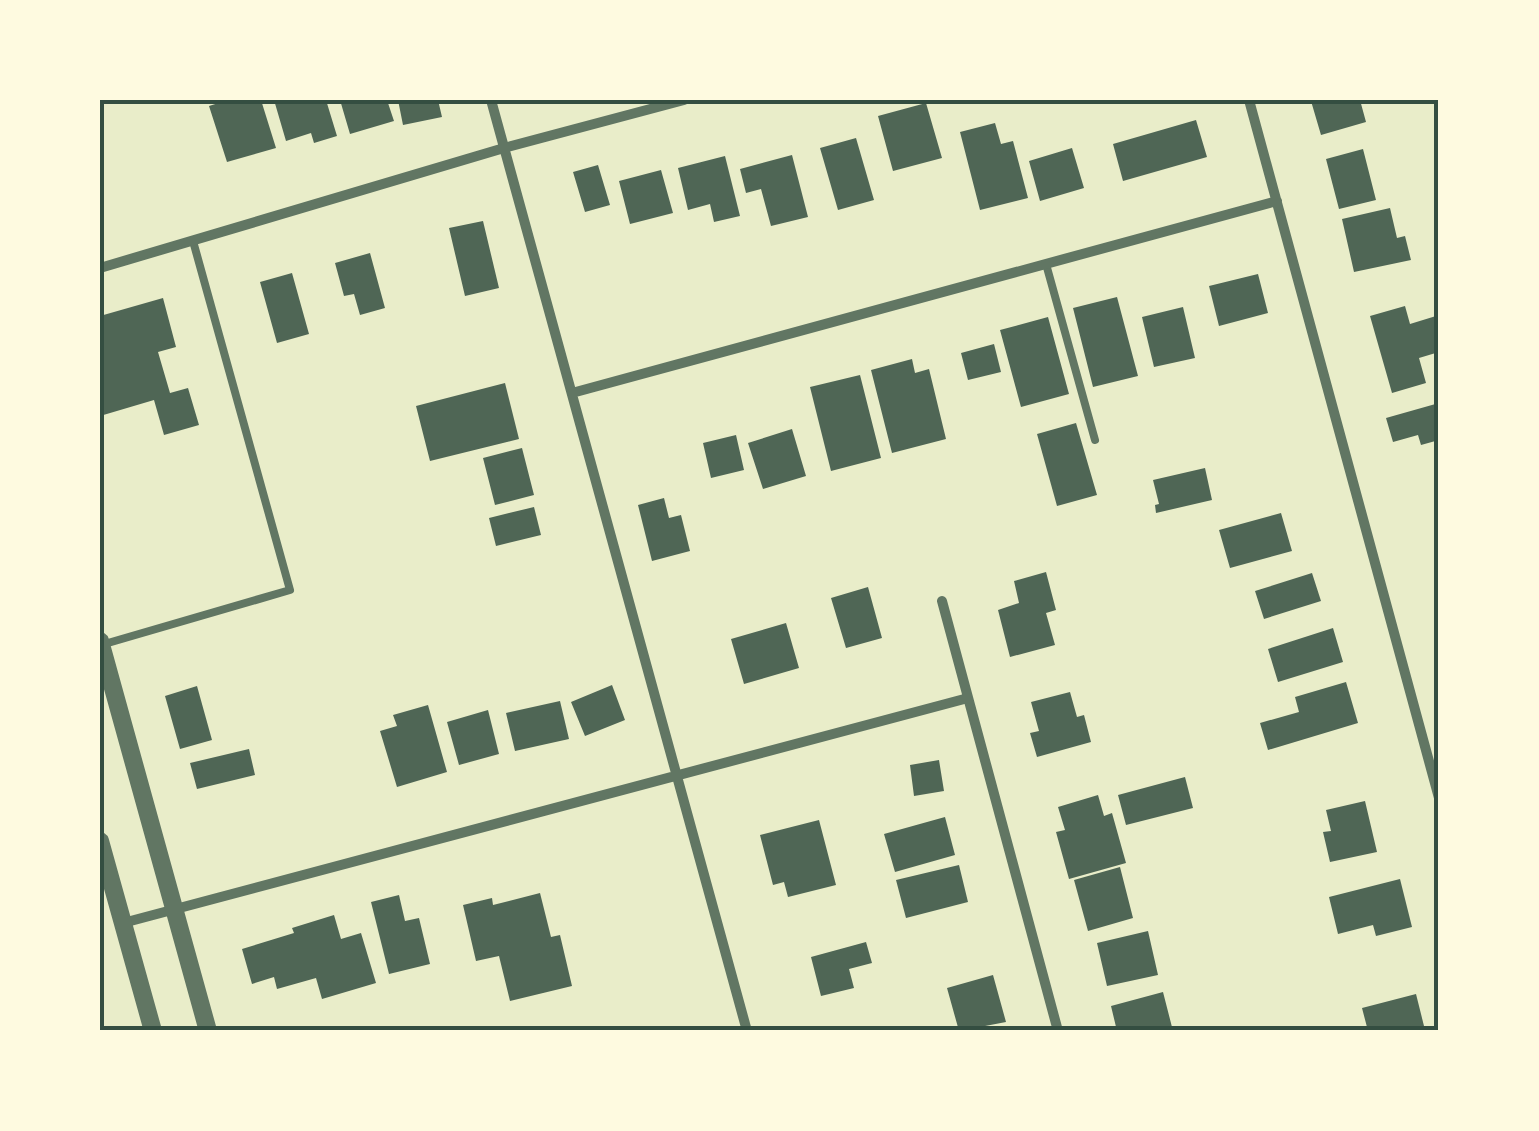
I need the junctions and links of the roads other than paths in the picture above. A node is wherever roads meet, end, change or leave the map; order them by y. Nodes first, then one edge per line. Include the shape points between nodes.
1 (491, 100) edge
2 (684, 100) edge
3 (1249, 100) edge
4 (504, 148) junction
5 (1277, 201) junction
6 (193, 241) junction
7 (1046, 264) junction
8 (100, 268) edge
9 (572, 393) junction
10 (1095, 440) dead end
11 (942, 601) dead end
12 (100, 643) edge
13 (968, 698) junction
14 (676, 776) junction
15 (1439, 798) edge
16 (100, 841) edge
17 (175, 909) junction
18 (123, 923) junction
19 (153, 1031) edge
20 (208, 1031) edge
21 (747, 1031) edge
22 (1058, 1031) edge

1 - 4 street
2 - 4 street
3 - 5 street
4 - 6 street
4 - 9 street
5 - 7 street
5 - 15 street
6 - 8 street
6 - 12 lane via 290,590
7 - 9 street
7 - 10 lane
9 - 14 street
11 - 13 street
12 - 17 street
13 - 14 street
13 - 22 street
14 - 17 street
14 - 21 street
16 - 18 street
17 - 18 street
17 - 20 street
18 - 19 street

